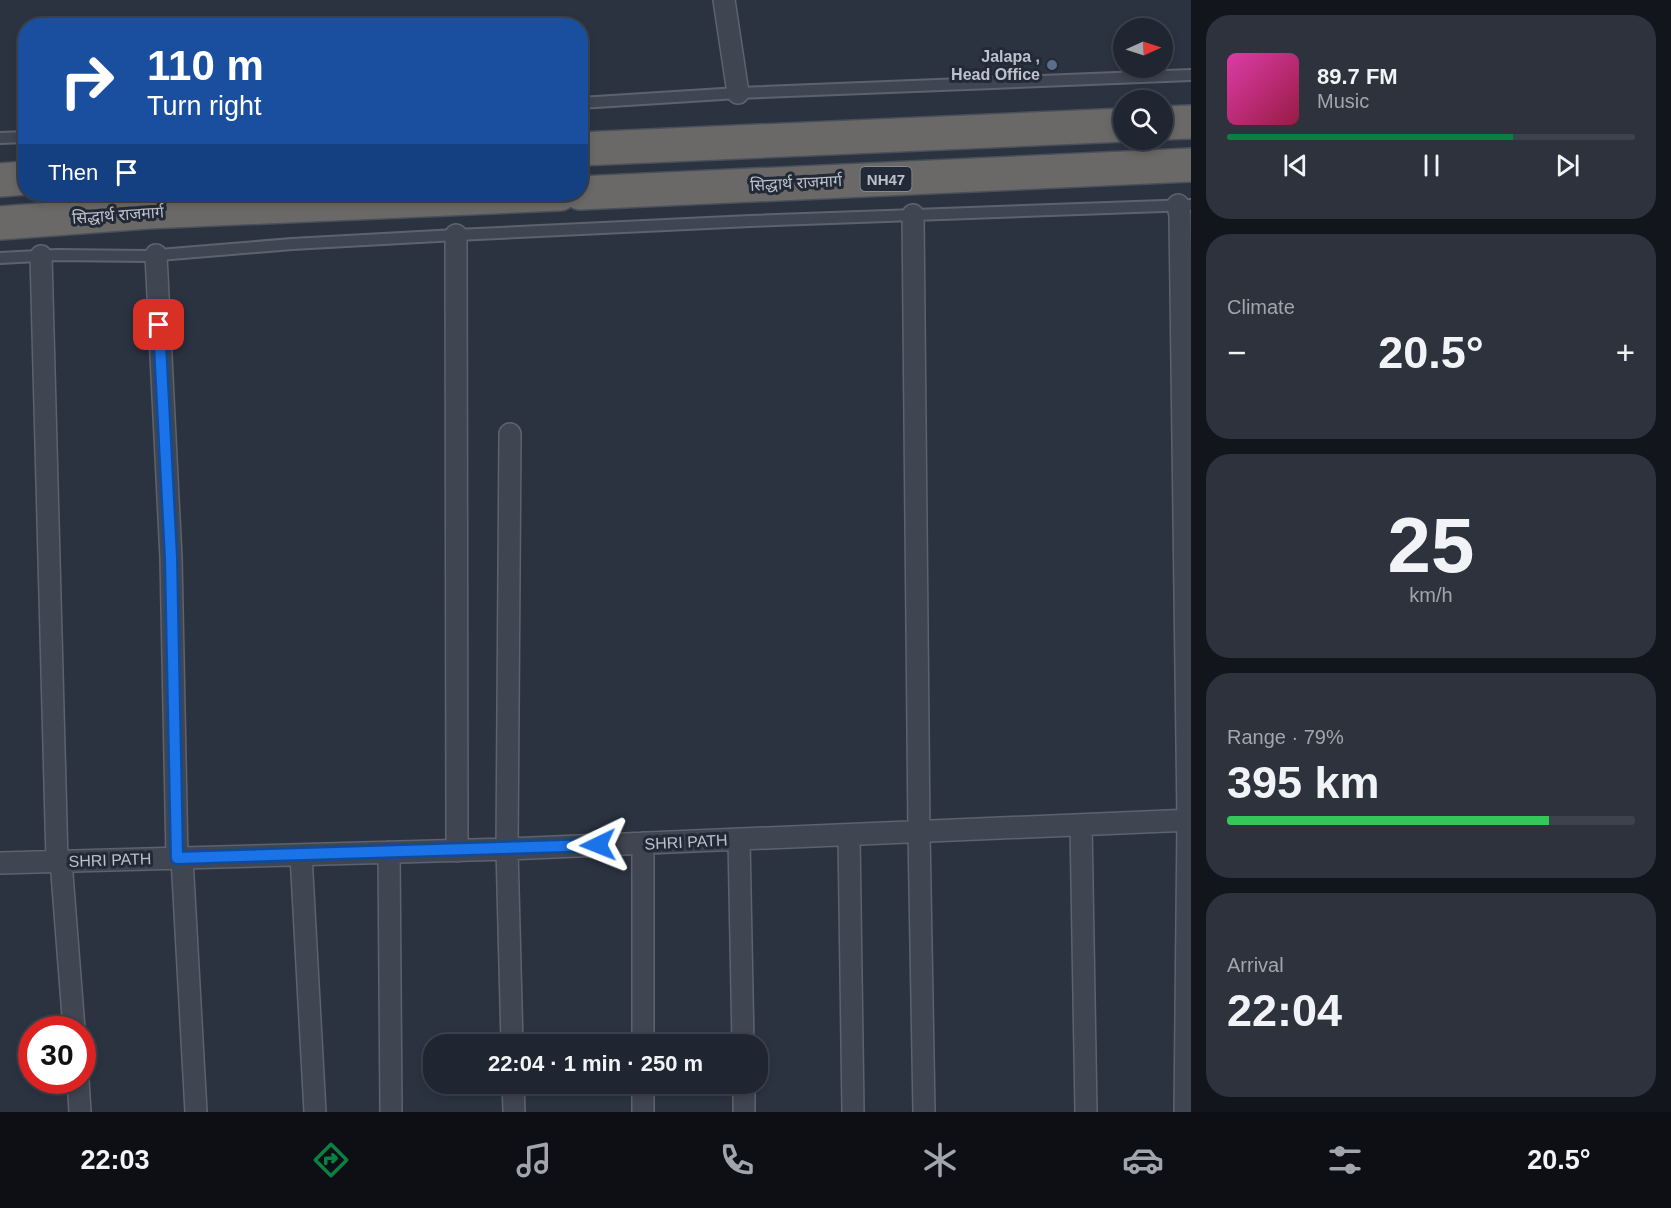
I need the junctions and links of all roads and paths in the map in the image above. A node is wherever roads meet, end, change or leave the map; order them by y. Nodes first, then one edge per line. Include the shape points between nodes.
1 (724, 0) edge
2 (1191, 75) edge
3 (738, 93) junction
4 (588, 102) edge
5 (1191, 122) edge
6 (1173, 123) edge
7 (1113, 126) edge
8 (18, 137) edge
9 (0, 138) edge
10 (588, 150) edge
11 (1191, 165) edge
12 (18, 179) edge
13 (0, 180) edge
14 (588, 193) edge
15 (400, 201) edge
16 (1185, 205) edge
17 (913, 215) junction
18 (0, 223) edge
19 (456, 236) junction
20 (156, 255) junction
21 (41, 256) junction
22 (0, 258) edge
23 (510, 434) dead end
24 (1189, 820) edge
25 (1081, 825) junction
26 (919, 832) junction
27 (849, 835) junction
28 (739, 839) junction
29 (643, 843) junction
30 (507, 849) junction
31 (458, 851) junction
32 (389, 852) junction
33 (301, 855) junction
34 (179, 858) junction
35 (59, 861) junction
36 (0, 863) edge
37 (73, 1016) edge
38 (512, 1034) edge
39 (643, 1034) edge
40 (743, 1034) edge
41 (79, 1094) edge
42 (513, 1094) edge
43 (643, 1094) edge
44 (744, 1094) edge
45 (80, 1112) edge
46 (196, 1112) edge
47 (315, 1112) edge
48 (391, 1112) edge
49 (514, 1112) edge
50 (643, 1112) edge
51 (744, 1112) edge
52 (853, 1112) edge
53 (924, 1112) edge
54 (1086, 1112) edge
55 (1185, 1112) edge

1 - 3 street
2 - 3 lane
3 - 4 lane
5 - 6 highway
7 - 10 highway
8 - 9 lane
11 - 14 highway, सिद्धार्थ राजमार्ग / NH47
12 - 13 highway
15 - 18 highway, सिद्धार्थ राजमार्ग
16 - 17 lane
16 - 24 street via 1180,216
17 - 19 lane
17 - 26 street
19 - 20 lane
19 - 31 street
20 - 21 lane
20 - 34 street via 171,558
21 - 22 lane
21 - 35 street
23 - 30 street
24 - 25 street, SHRI PATH
24 - 55 street
25 - 26 street, SHRI PATH
25 - 54 street
26 - 27 street, SHRI PATH
26 - 53 street
27 - 28 street, SHRI PATH
27 - 52 street
28 - 29 street, SHRI PATH
28 - 40 street
29 - 30 street, SHRI PATH
29 - 39 street
30 - 31 street, SHRI PATH
30 - 38 street
31 - 32 street, SHRI PATH
32 - 33 street, SHRI PATH
32 - 48 street
33 - 34 street, SHRI PATH
33 - 47 street
34 - 35 street, SHRI PATH
34 - 46 street
35 - 36 street, SHRI PATH
35 - 37 street
41 - 45 street
42 - 49 street
43 - 50 street
44 - 51 street

